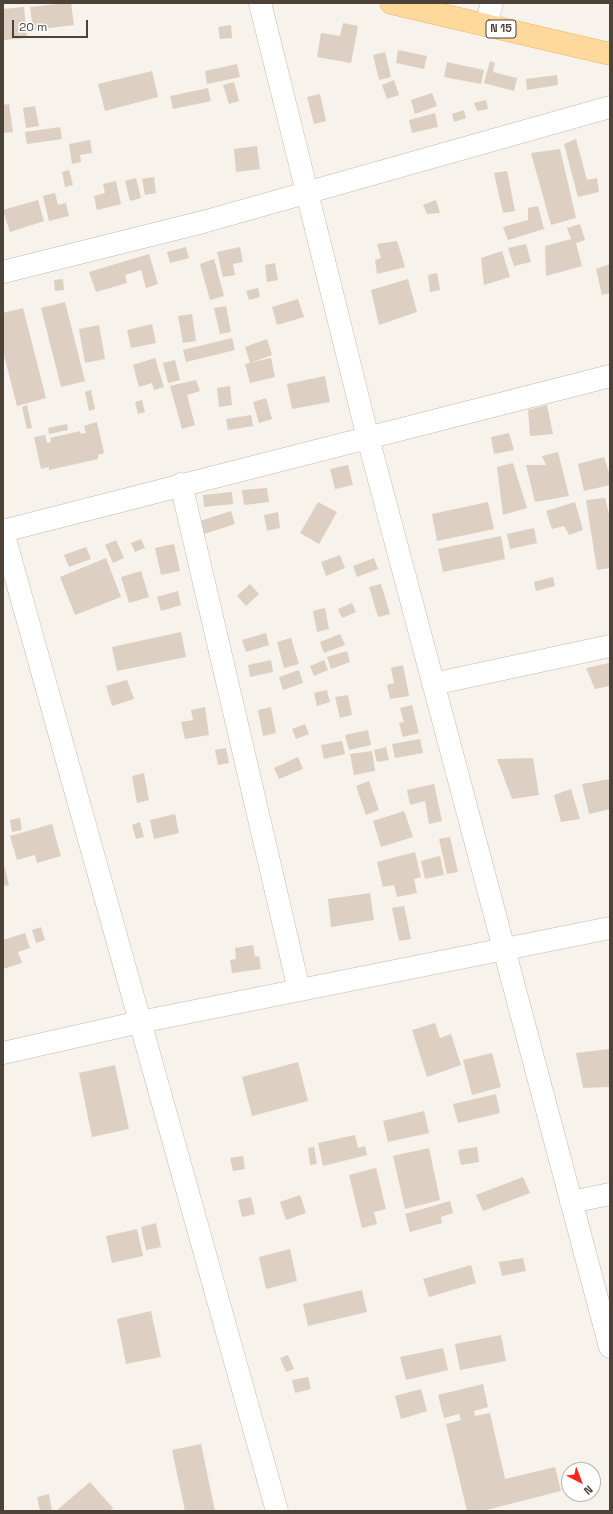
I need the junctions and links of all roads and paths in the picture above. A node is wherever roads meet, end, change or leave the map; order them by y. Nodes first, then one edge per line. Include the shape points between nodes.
1 (260, 3) edge
2 (391, 3) edge
3 (492, 3) edge
4 (486, 25) junction
5 (610, 54) edge
6 (610, 107) edge
7 (307, 192) junction
8 (3, 272) edge
9 (610, 376) edge
10 (368, 438) junction
11 (181, 484) junction
12 (3, 531) edge
13 (610, 646) edge
14 (433, 684) junction
15 (610, 928) edge
16 (504, 949) junction
17 (299, 990) junction
18 (140, 1022) junction
19 (3, 1053) edge
20 (610, 1194) edge
21 (571, 1202) junction
22 (610, 1347) edge
23 (277, 1511) edge

1 - 7 street
2 - 4 main road, N 15
3 - 4 street
4 - 5 main road, N 15
6 - 7 street
7 - 8 street via 203,222
7 - 10 street
9 - 10 street
10 - 11 street
10 - 14 street
11 - 12 street
11 - 17 street
12 - 18 street
13 - 14 street
14 - 16 street
15 - 16 street
16 - 17 street
16 - 21 street
17 - 18 street
18 - 19 street
18 - 23 street
20 - 21 street
21 - 22 street

